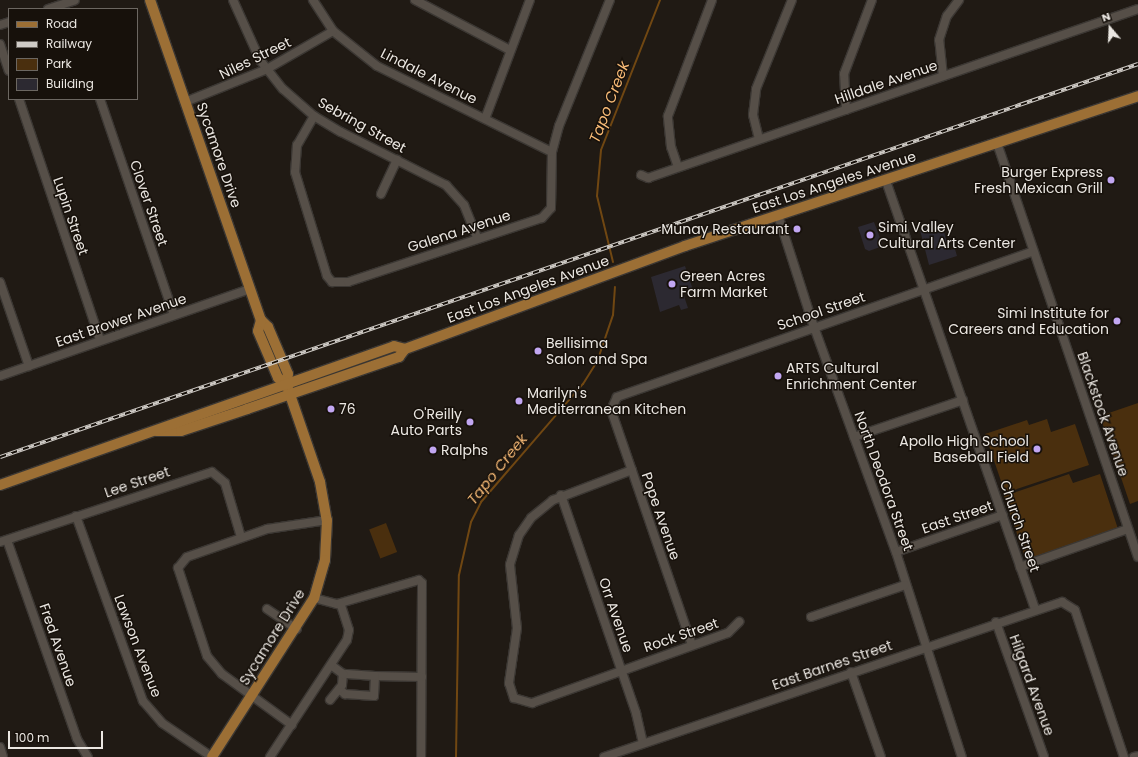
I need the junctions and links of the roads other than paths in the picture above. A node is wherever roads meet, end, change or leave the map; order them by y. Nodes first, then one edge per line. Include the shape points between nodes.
1 (150, 0) edge
2 (233, 0) edge
3 (313, 0) edge
4 (415, 0) edge
5 (530, 0) edge
6 (610, 0) edge
7 (712, 0) edge
8 (792, 0) edge
9 (872, 0) edge
10 (959, 0) edge
11 (69, 3) edge
12 (52, 8) edge
13 (1138, 9) edge
14 (333, 31) junction
15 (0, 44) edge
16 (510, 50) junction
17 (8, 68) edge
18 (267, 70) junction
19 (943, 76) junction
20 (1138, 96) edge
21 (18, 100) edge
22 (100, 100) edge
23 (185, 102) junction
24 (846, 110) junction
25 (314, 116) junction
26 (485, 119) junction
27 (759, 139) junction
28 (997, 143) junction
29 (552, 152) junction
30 (397, 160) junction
31 (678, 168) junction
32 (641, 175) dead end
33 (886, 181) junction
34 (381, 194) dead end
35 (778, 215) junction
36 (477, 238) junction
37 (1033, 251) junction
38 (0, 282) edge
39 (250, 289) junction
40 (923, 289) junction
41 (174, 315) junction
42 (814, 327) junction
43 (100, 340) junction
44 (405, 349) junction
45 (29, 366) junction
46 (0, 376) edge
47 (286, 383) junction
48 (290, 394) junction
49 (618, 396) joint
50 (963, 400) junction
51 (156, 432) junction
52 (854, 437) junction
53 (632, 470) junction
54 (0, 485) edge
55 (561, 495) junction
56 (1004, 515) junction
57 (76, 516) junction
58 (327, 520) junction
59 (1128, 529) junction
60 (241, 537) junction
61 (4, 541) edge
62 (896, 552) junction
63 (1137, 553) edge
64 (1020, 567) junction
65 (905, 585) junction
66 (314, 598) junction
67 (340, 603) junction
68 (267, 609) dead end
69 (1035, 609) junction
70 (811, 617) dead end
71 (739, 622) dead end
72 (996, 622) junction
73 (297, 629) junction
74 (692, 645) junction
75 (925, 646) junction
76 (331, 665) junction
77 (621, 670) junction
78 (850, 672) junction
79 (343, 674) junction
80 (375, 676) junction
81 (422, 677) junction
82 (339, 689) junction
83 (253, 695) junction
84 (330, 700) dead end
85 (292, 725) junction
86 (643, 743) junction
87 (0, 747) edge
88 (1138, 756) edge
89 (3, 757) edge
90 (88, 757) edge
91 (212, 757) edge
92 (270, 757) edge
93 (421, 757) edge
94 (604, 757) edge
95 (881, 757) edge
96 (962, 757) edge
97 (1044, 757) edge
98 (1124, 757) edge
99 (1134, 757) edge

1 - 23 main road, Sycamore Drive
2 - 18 street, Sebring Street via 246,35
3 - 14 street, Lindale Avenue
4 - 16 street
5 - 16 street
6 - 29 street, Galena Avenue
7 - 31 street via 668,116 670,147
8 - 27 street via 756,89 754,115
9 - 24 street via 844,74
10 - 19 street via 947,16 939,40
11 - 12 street
13 - 19 street, Hilldale Avenue
14 - 18 street, Niles Street
14 - 26 street, Lindale Avenue via 377,66
15 - 17 street
16 - 26 street
18 - 23 street, Niles Street
18 - 25 street, Sebring Street
19 - 24 street, Hilldale Avenue
20 - 28 main road, East Los Angeles Avenue
21 - 43 street, Lupin Street
22 - 41 street, Clover Street
23 - 39 main road, Sycamore Drive
24 - 27 street, Hilldale Avenue
25 - 30 street, Sebring Street
25 - 36 street, Galena Avenue via 297,145 295,172 327,276 332,282 348,282
26 - 29 street, Lindale Avenue
27 - 31 street, Hilldale Avenue
28 - 33 main road, East Los Angeles Avenue
28 - 37 street, Blackstock Avenue
29 - 36 street, Galena Avenue via 551,208 547,214
30 - 34 street
30 - 36 street, Sebring Street via 438,180 455,192 470,217
31 - 32 street, Hilldale Avenue via 648,178
33 - 35 main road, East Los Angeles Avenue
33 - 40 street, Church Street
35 - 42 street, North Deodora Street
35 - 44 main road, East Los Angeles Avenue
37 - 40 street, School Street
37 - 59 street, Blackstock Avenue
38 - 45 street
39 - 41 street, East Brower Avenue
39 - 47 main road, Sycamore Drive via 261,320 268,326 285,364 288,374
40 - 42 street, School Street
40 - 50 street, Church Street
41 - 43 street, East Brower Avenue
42 - 49 street, School Street
42 - 52 street, North Deodora Street
43 - 45 street, East Brower Avenue
44 - 47 main road, East Los Angeles Avenue via 394,346
44 - 48 main road, East Los Angeles Avenue via 399,357
45 - 46 street, East Brower Avenue
47 - 48 main road, Sycamore Drive
47 - 51 main road, East Los Angeles Avenue via 180,420
48 - 51 main road, East Los Angeles Avenue via 182,431
48 - 58 main road, Sycamore Drive via 320,482
49 - 53 street, Pope Avenue via 611,410
50 - 52 street
50 - 56 street, Church Street
51 - 54 main road, East Los Angeles Avenue
52 - 62 street, North Deodora Street
53 - 55 street
53 - 74 street, Pope Avenue
55 - 77 street, Orr Avenue
55 - 77 street, Rock Street via 531,518 512,553 510,577 517,628 509,683 516,699 532,703
56 - 62 street, East Street
56 - 64 street, Church Street
57 - 60 street, Lee Street via 212,472 225,483
57 - 61 street, Lee Street
57 - 91 street, Lawson Avenue via 143,701 162,723
58 - 60 street via 272,528
58 - 66 main road, Sycamore Drive via 324,565
59 - 63 street, Blackstock Avenue
59 - 64 street
60 - 83 street via 187,558 177,573 207,656 222,674
61 - 90 street, Fred Avenue via 77,739
62 - 65 street, North Deodora Street
64 - 69 street, Church Street
65 - 70 street
65 - 75 street, North Deodora Street
66 - 67 street
66 - 73 main road, Sycamore Drive
67 - 76 street via 348,634
67 - 81 street via 419,580 422,583
68 - 73 street
69 - 72 street, East Barnes Street
69 - 98 street, East Barnes Street via 1057,603 1069,604 1075,610
71 - 74 street, Rock Street via 728,633
72 - 75 street, East Barnes Street
72 - 97 street, Hilgard Avenue
73 - 83 main road, Sycamore Drive
74 - 77 street, Rock Street
75 - 78 street, East Barnes Street
75 - 96 street, North Deodora Street
76 - 79 street
76 - 85 street
77 - 86 street, Orr Avenue
78 - 86 street, East Barnes Street
78 - 95 street
79 - 80 street
79 - 82 street
80 - 81 street
80 - 82 street via 374,696 345,694
81 - 93 street
82 - 84 street
83 - 85 street
83 - 91 main road, Sycamore Drive
85 - 92 street
86 - 94 street, East Barnes Street
87 - 89 street
88 - 99 street

